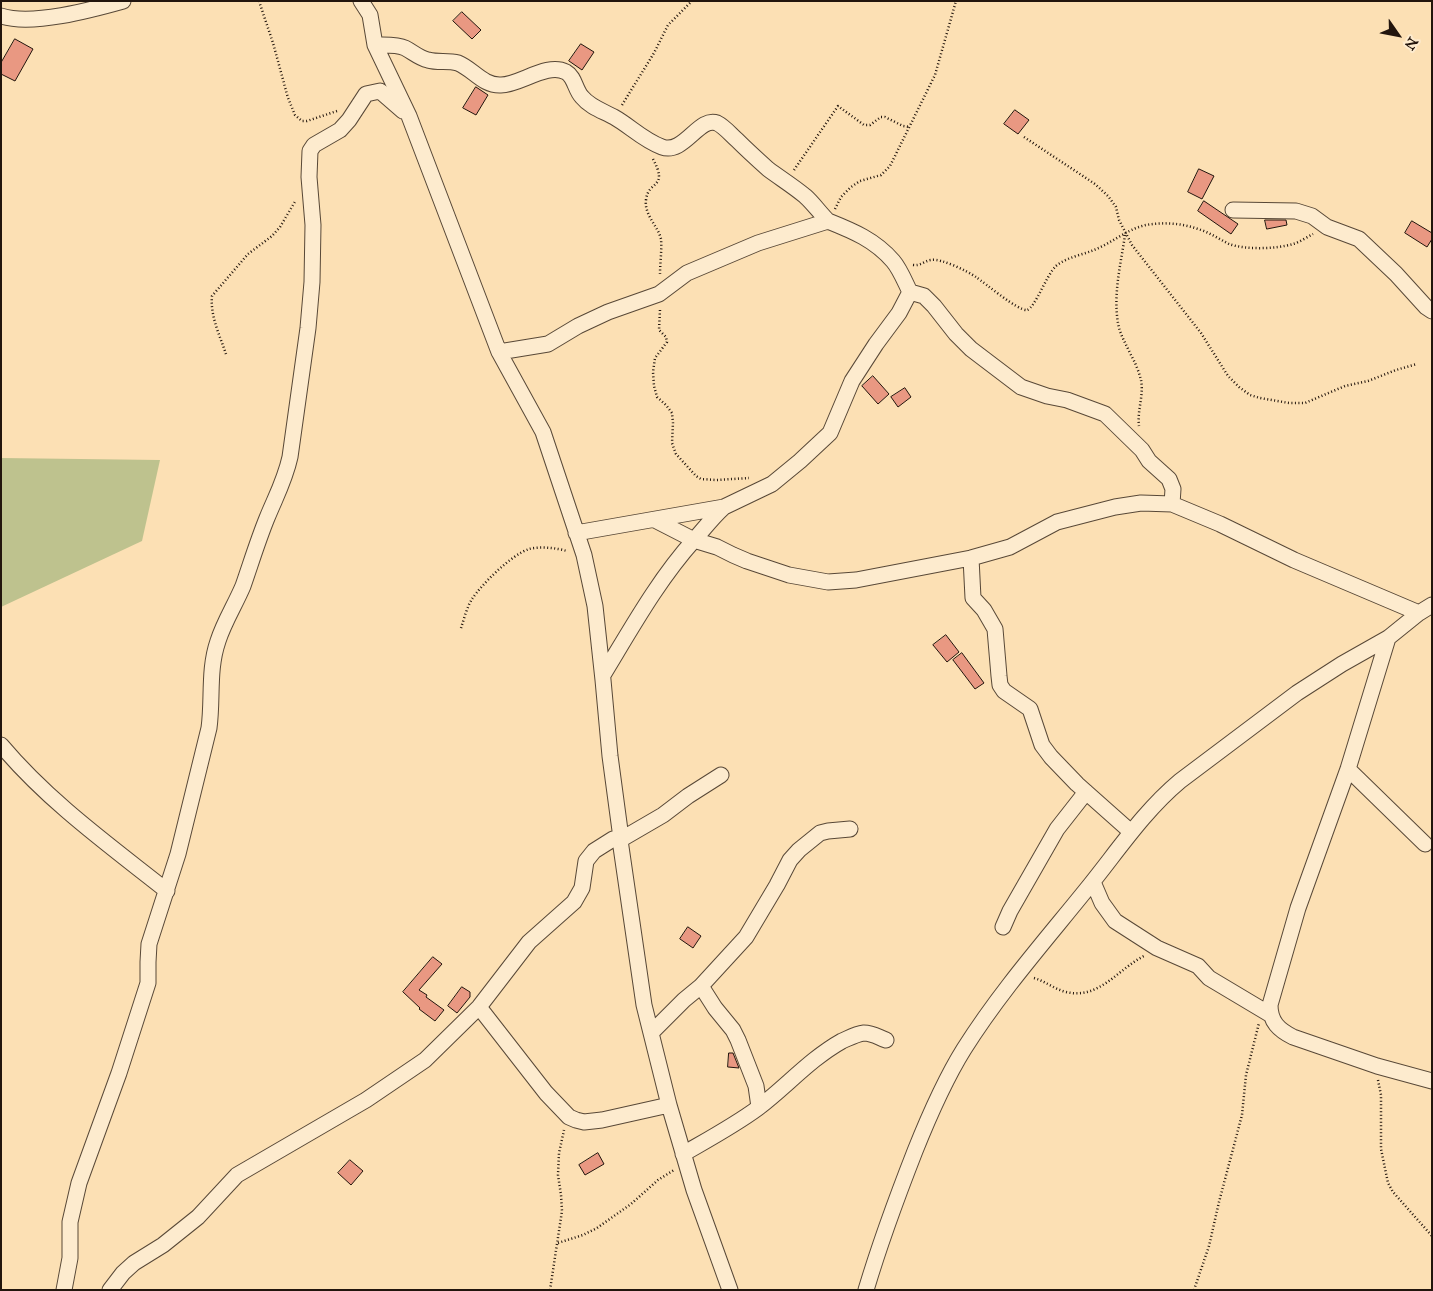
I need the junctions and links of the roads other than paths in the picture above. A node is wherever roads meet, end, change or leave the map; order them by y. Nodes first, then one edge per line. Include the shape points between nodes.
1 (123, 1) edge
2 (361, 1) edge
3 (1, 16) edge
4 (375, 45) junction
5 (409, 116) junction
6 (1233, 210) dead end
7 (828, 221) junction
8 (910, 292) junction
9 (1432, 311) edge
10 (499, 352) junction
11 (1172, 504) junction
12 (724, 508) junction
13 (655, 520) junction
14 (576, 533) junction
15 (694, 540) junction
16 (971, 558) junction
17 (1425, 609) edge
18 (1388, 638) junction
19 (603, 675) junction
20 (1, 745) edge
21 (1348, 769) junction
22 (721, 775) dead end
23 (1086, 792) junction
24 (850, 829) dead end
25 (1131, 832) junction
26 (620, 839) junction
27 (1425, 844) dead end
28 (1092, 882) junction
29 (167, 891) junction
30 (1003, 927) dead end
31 (701, 986) junction
32 (479, 1007) junction
33 (1267, 1012) junction
34 (651, 1033) junction
35 (886, 1040) dead end
36 (1432, 1081) edge
37 (669, 1105) junction
38 (759, 1107) junction
39 (685, 1158) junction
40 (64, 1290) edge
41 (110, 1290) edge
42 (730, 1290) edge
43 (866, 1290) edge

1 - 3 street via 38,19
2 - 4 street via 370,15
4 - 5 street
4 - 7 street via 403,47 423,59 460,64 493,85 502,86 537,73 561,70 570,75 576,91 586,102 664,148 676,146 706,123 716,123 768,169 806,196
5 - 10 street
5 - 29 street via 380,91 366,94 340,130 312,147 310,152 312,282 290,457 286,476 215,651 209,728
6 - 9 street via 1296,212 1312,216 1327,227 1359,239
7 - 8 street via 873,242 894,262
7 - 10 street via 758,243 688,273 659,294 608,312 548,344
8 - 11 street via 924,296 971,349 1021,387 1105,414 1169,479 1173,489
8 - 12 street via 852,381 830,432 772,484
10 - 14 street via 544,432
11 - 16 street via 1141,503 1115,507 1057,522 1010,547
11 - 17 street via 1294,560
12 - 13 street
12 - 15 street
13 - 14 street
13 - 15 street
14 - 19 street via 595,606
15 - 16 street via 789,575 828,582 856,580
15 - 19 street via 645,607
16 - 23 street via 973,598 995,629 1000,685 1004,692 1030,709 1042,745
17 - 18 street
18 - 21 street
18 - 25 street via 1297,693 1188,775 1164,794
19 - 26 street
20 - 29 street via 74,818
21 - 27 street
21 - 33 street via 1298,908
22 - 26 street via 663,815
23 - 25 street
23 - 30 street via 1057,829
24 - 31 street via 820,833 799,850 746,937
25 - 28 street
26 - 32 street via 613,839 586,861 582,888 574,902 529,942
26 - 34 street
28 - 33 street via 1115,921 1161,950 1191,962 1209,978
28 - 43 street via 1002,994 963,1050 936,1100 895,1201
29 - 40 street via 149,944 148,983 79,1183 70,1222 70,1258
31 - 34 street
31 - 38 street via 738,1040 756,1086
32 - 37 street via 546,1093 576,1120 602,1120
32 - 41 street via 425,1060 407,1073 237,1175 198,1217 134,1263
33 - 36 street via 1275,1025 1293,1037 1376,1066
34 - 37 street
35 - 38 street via 862,1033 829,1048
37 - 39 street
38 - 39 street
39 - 42 street

